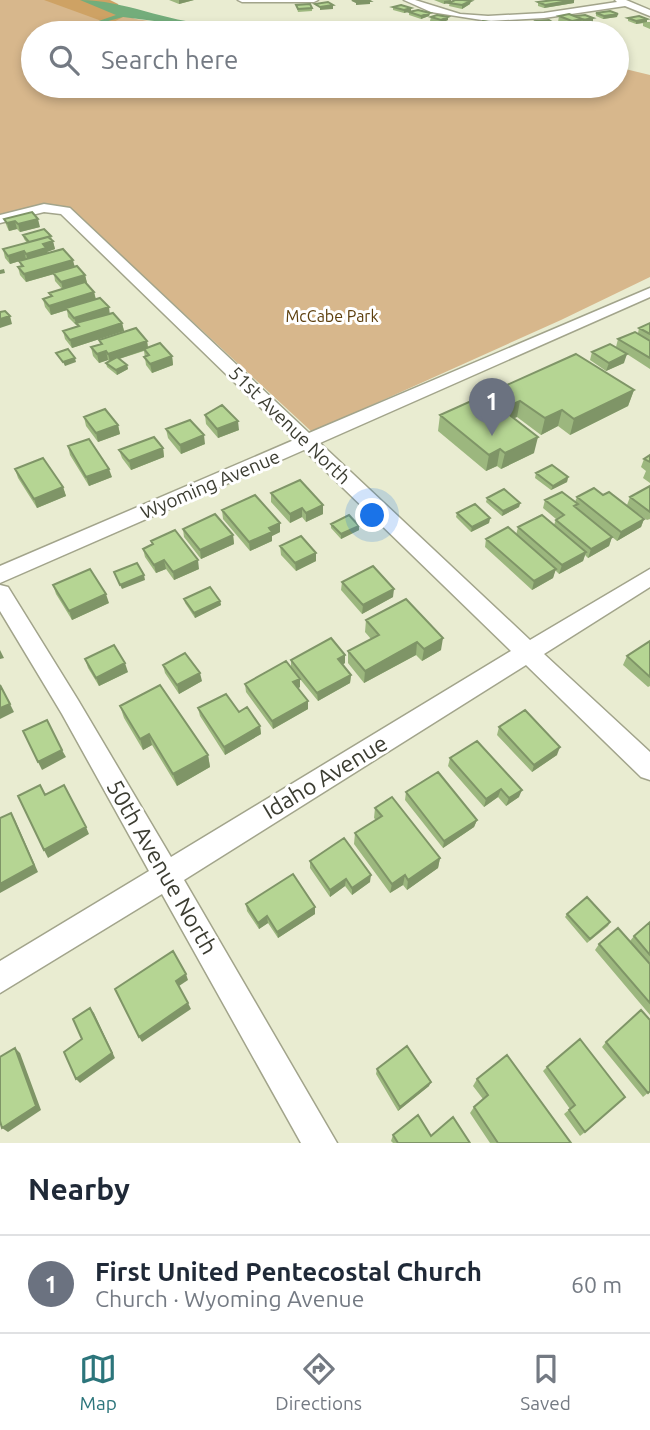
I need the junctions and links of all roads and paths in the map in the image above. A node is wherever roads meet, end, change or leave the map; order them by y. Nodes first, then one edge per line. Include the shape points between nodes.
1 (242, 0) edge
2 (314, 0) edge
3 (408, 0) edge
4 (622, 2) edge
5 (650, 13) edge
6 (0, 219) edge
7 (650, 292) edge
8 (308, 441) junction
9 (0, 575) edge
10 (650, 577) edge
11 (0, 593) edge
12 (528, 653) junction
13 (650, 769) edge
14 (165, 874) junction
15 (0, 978) edge
16 (320, 1143) edge

1 - 2 street
3 - 4 street via 450,13 498,19 549,16
4 - 5 street
6 - 8 street, 51st Avenue North via 48,207 65,211
7 - 8 street, Wyoming Avenue
8 - 9 street, Wyoming Avenue
8 - 12 street, 51st Avenue North
10 - 12 street, Idaho Avenue
11 - 14 street, 50th Avenue North
12 - 13 street, 51st Avenue North
12 - 14 street, Idaho Avenue
14 - 15 street, Idaho Avenue
14 - 16 street, 50th Avenue North

